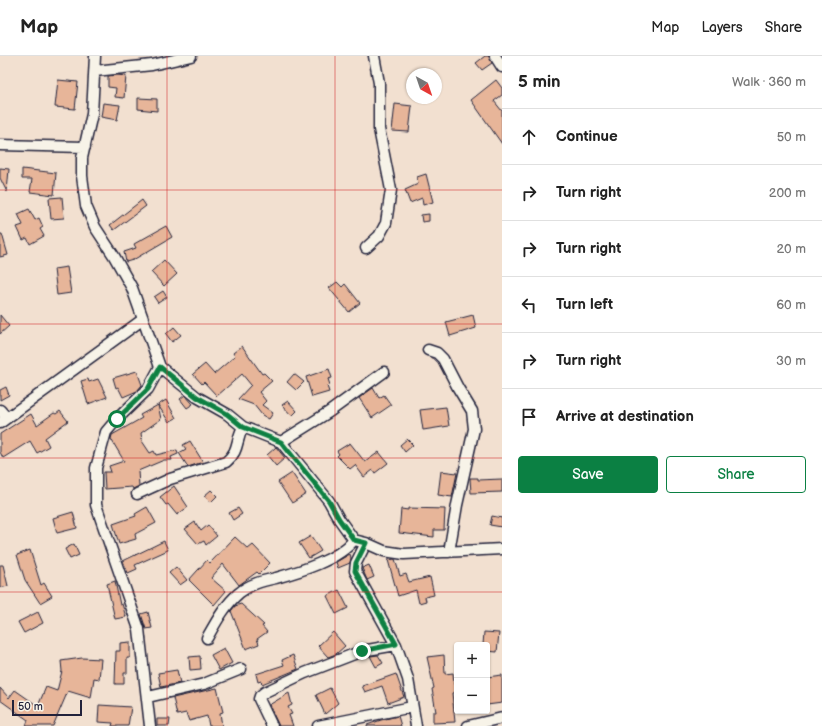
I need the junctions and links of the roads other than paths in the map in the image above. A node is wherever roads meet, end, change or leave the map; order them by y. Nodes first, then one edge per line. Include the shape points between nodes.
1 (95, 56) edge
2 (191, 56) edge
3 (374, 56) edge
4 (495, 56) edge
5 (502, 67) edge
6 (95, 71) junction
7 (0, 145) edge
8 (85, 147) junction
9 (366, 248) dead end
10 (142, 320) junction
11 (428, 350) dead end
12 (160, 367) junction
13 (384, 372) dead end
14 (0, 410) edge
15 (4, 421) edge
16 (243, 427) junction
17 (281, 442) junction
18 (137, 494) dead end
19 (354, 540) junction
20 (366, 543) junction
21 (502, 549) edge
22 (449, 552) junction
23 (207, 638) dead end
24 (396, 644) junction
25 (241, 669) dead end
26 (148, 697) junction
27 (412, 707) junction
28 (502, 718) edge
29 (150, 726) edge
30 (272, 726) edge
31 (318, 726) edge
32 (416, 726) edge
33 (468, 726) edge

1 - 6 street
2 - 6 street via 152,65
3 - 9 street via 378,83 379,129 391,190 386,223 379,236
4 - 5 street
6 - 8 street via 92,114
7 - 8 street
8 - 10 street via 82,176 86,206 95,227 132,288
10 - 12 street
10 - 15 street
11 - 22 street via 437,353 443,359 472,411 474,421
12 - 16 street via 197,397 227,414
12 - 26 street via 148,389 106,432 96,468 96,505 139,629
13 - 17 street
14 - 15 street
16 - 17 street
16 - 18 street via 237,448 226,462 170,479
17 - 19 street via 329,501
19 - 20 street
19 - 23 street via 345,550 321,562 259,582 239,593 220,615
20 - 22 street via 391,552
20 - 24 street via 355,571
21 - 22 street
24 - 27 street via 408,679
24 - 30 street via 362,651 265,692 259,700
25 - 26 street via 204,684
26 - 29 street
27 - 31 street
27 - 32 street
28 - 33 street

